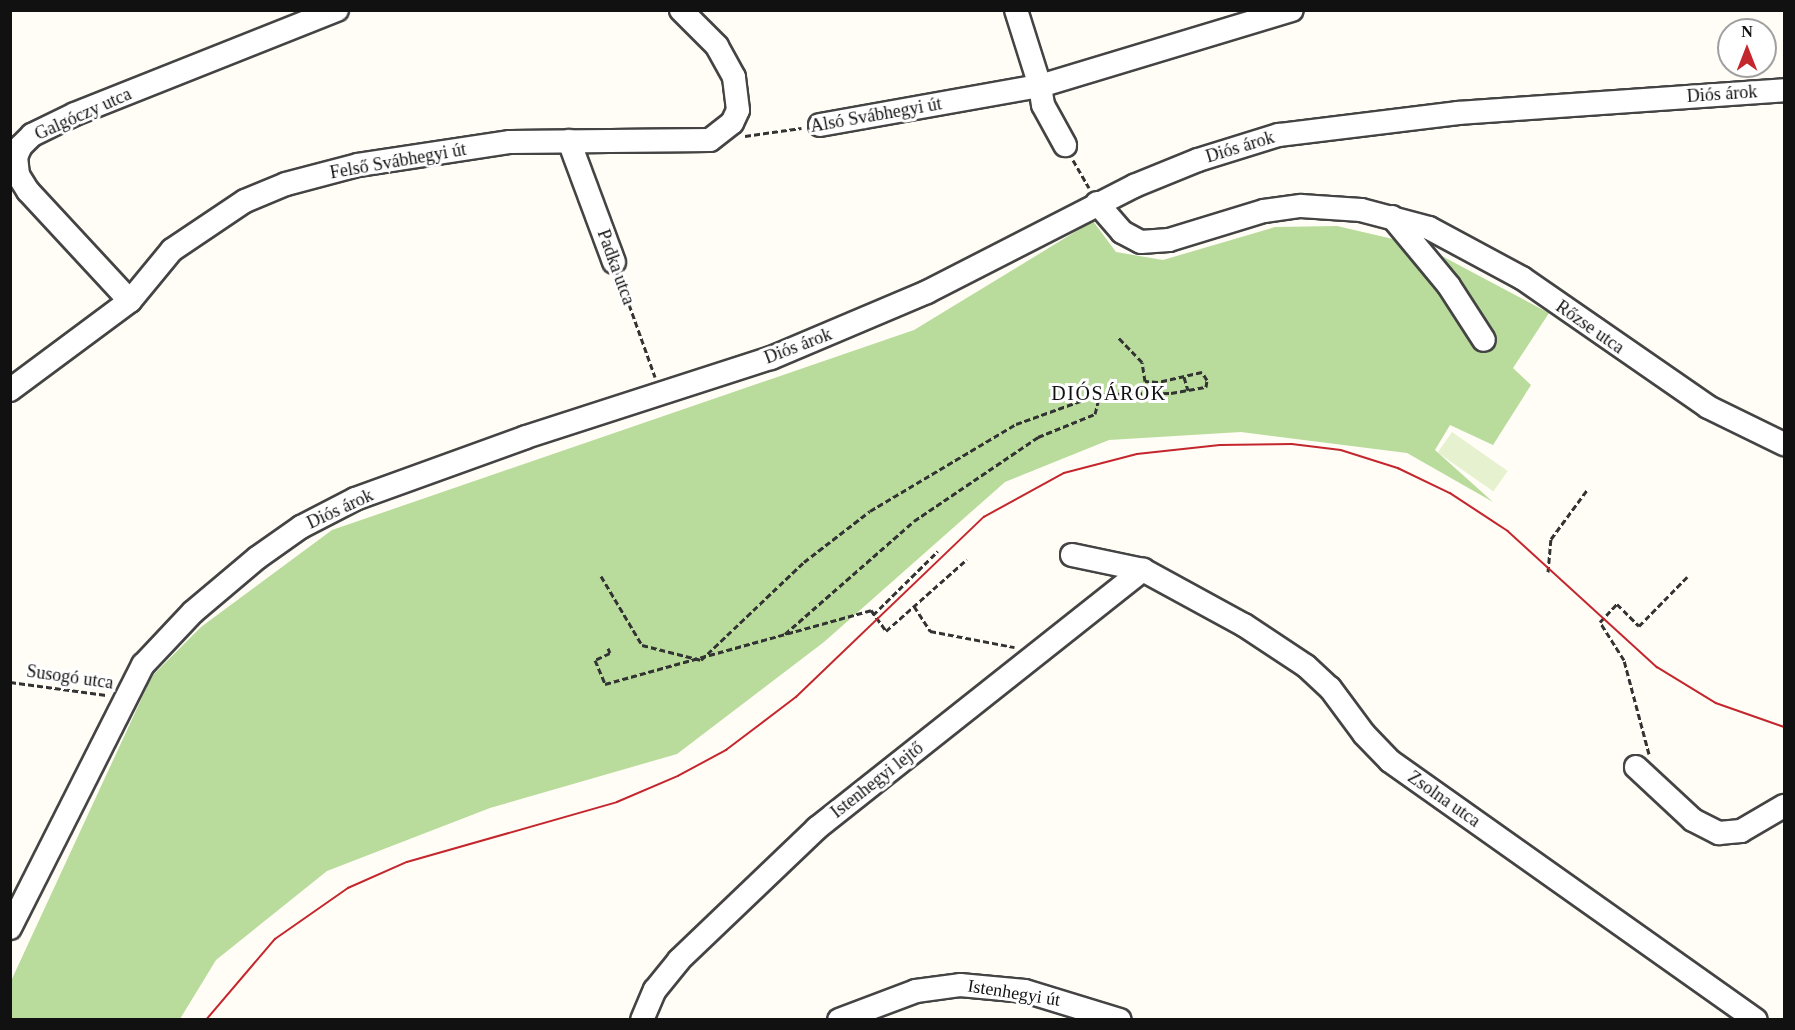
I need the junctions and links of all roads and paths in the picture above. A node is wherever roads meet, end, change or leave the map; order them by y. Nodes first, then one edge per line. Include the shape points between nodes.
1 (337, 10) edge
2 (681, 10) edge
3 (1016, 10) edge
4 (1292, 10) edge
5 (1037, 76) junction
6 (1785, 90) edge
7 (820, 125) joint
8 (569, 141) junction
9 (710, 141) junction
10 (1065, 145) joint
11 (1097, 203) junction
12 (1392, 217) junction
13 (614, 262) joint
14 (130, 301) junction
15 (1118, 336) dead end
16 (1484, 340) dead end
17 (1184, 377) junction
18 (10, 390) edge
19 (1188, 390) junction
20 (661, 393) junction
21 (1100, 394) junction
22 (1785, 444) edge
23 (1587, 490) dead end
24 (938, 551) dead end
25 (1072, 555) dead end
26 (967, 559) dead end
27 (1143, 570) junction
28 (1548, 572) dead end
29 (601, 576) dead end
30 (1687, 577) dead end
31 (914, 606) junction
32 (872, 615) junction
33 (783, 635) junction
34 (608, 648) dead end
35 (1039, 652) junction
36 (701, 660) junction
37 (10, 682) edge
38 (125, 698) junction
39 (1636, 767) dead end
40 (1653, 783) junction
41 (1785, 806) edge
42 (10, 928) edge
43 (642, 1020) edge
44 (839, 1020) edge
45 (1120, 1020) edge
46 (1756, 1020) edge

1 - 14 street, Galgóczy utca via 75,114 32,135 21,146 16,157 18,175 28,192
2 - 9 street via 717,46 734,77 738,110 732,123
3 - 5 street
4 - 5 street, Alsó Svábhegyi út
5 - 7 street, Alsó Svábhegyi út
5 - 10 street via 1043,105
6 - 11 street, Diós árok via 1458,113 1312,129 1198,160
7 - 9 path, Alsó Svábhegyi út
8 - 9 street, Felső Svábhegyi út
8 - 13 street, Padka utca
8 - 14 street, Felső Svábhegyi út via 510,142 358,165 286,183 245,201 172,250
10 - 11 path
11 - 12 street, Rőzse utca via 1122,232 1141,242 1169,240 1282,208 1337,206
11 - 20 street, Diós árok via 968,273 873,316 771,358
12 - 16 street via 1449,285
12 - 22 street, Rőzse utca via 1429,228 1497,263 1690,396
13 - 20 path, Padka utca
14 - 18 street
15 - 17 path via 1142,362 1145,381
17 - 19 path
17 - 19 path via 1202,372 1208,380 1206,387
19 - 21 path
20 - 38 street, Diós árok via 355,499 301,527 193,612 143,665
21 - 33 path via 1095,414 1038,437 914,521
21 - 36 path via 1016,424 870,511 804,562
23 - 28 path via 1551,539
24 - 32 path
25 - 27 street, Zsolna utca
26 - 31 path
27 - 35 street, Istenhegyi lejtő
27 - 46 street, Zsolna utca via 1306,666 1330,688 1390,761
29 - 36 path via 642,645
30 - 40 path via 1639,626 1617,604 1600,622 1624,660 1647,742
31 - 32 path via 886,631
31 - 35 path via 930,631
32 - 33 path via 871,610
33 - 36 path
34 - 36 path via 610,653 595,660 605,684
35 - 43 street, Istenhegyi lejtő via 817,828 679,960 655,990
37 - 38 path, Susogó utca
38 - 42 street, Diós árok
39 - 40 street
40 - 41 street via 1694,820 1719,833 1741,831
44 - 45 street, Istenhegyi út via 916,991 960,985 1025,991

